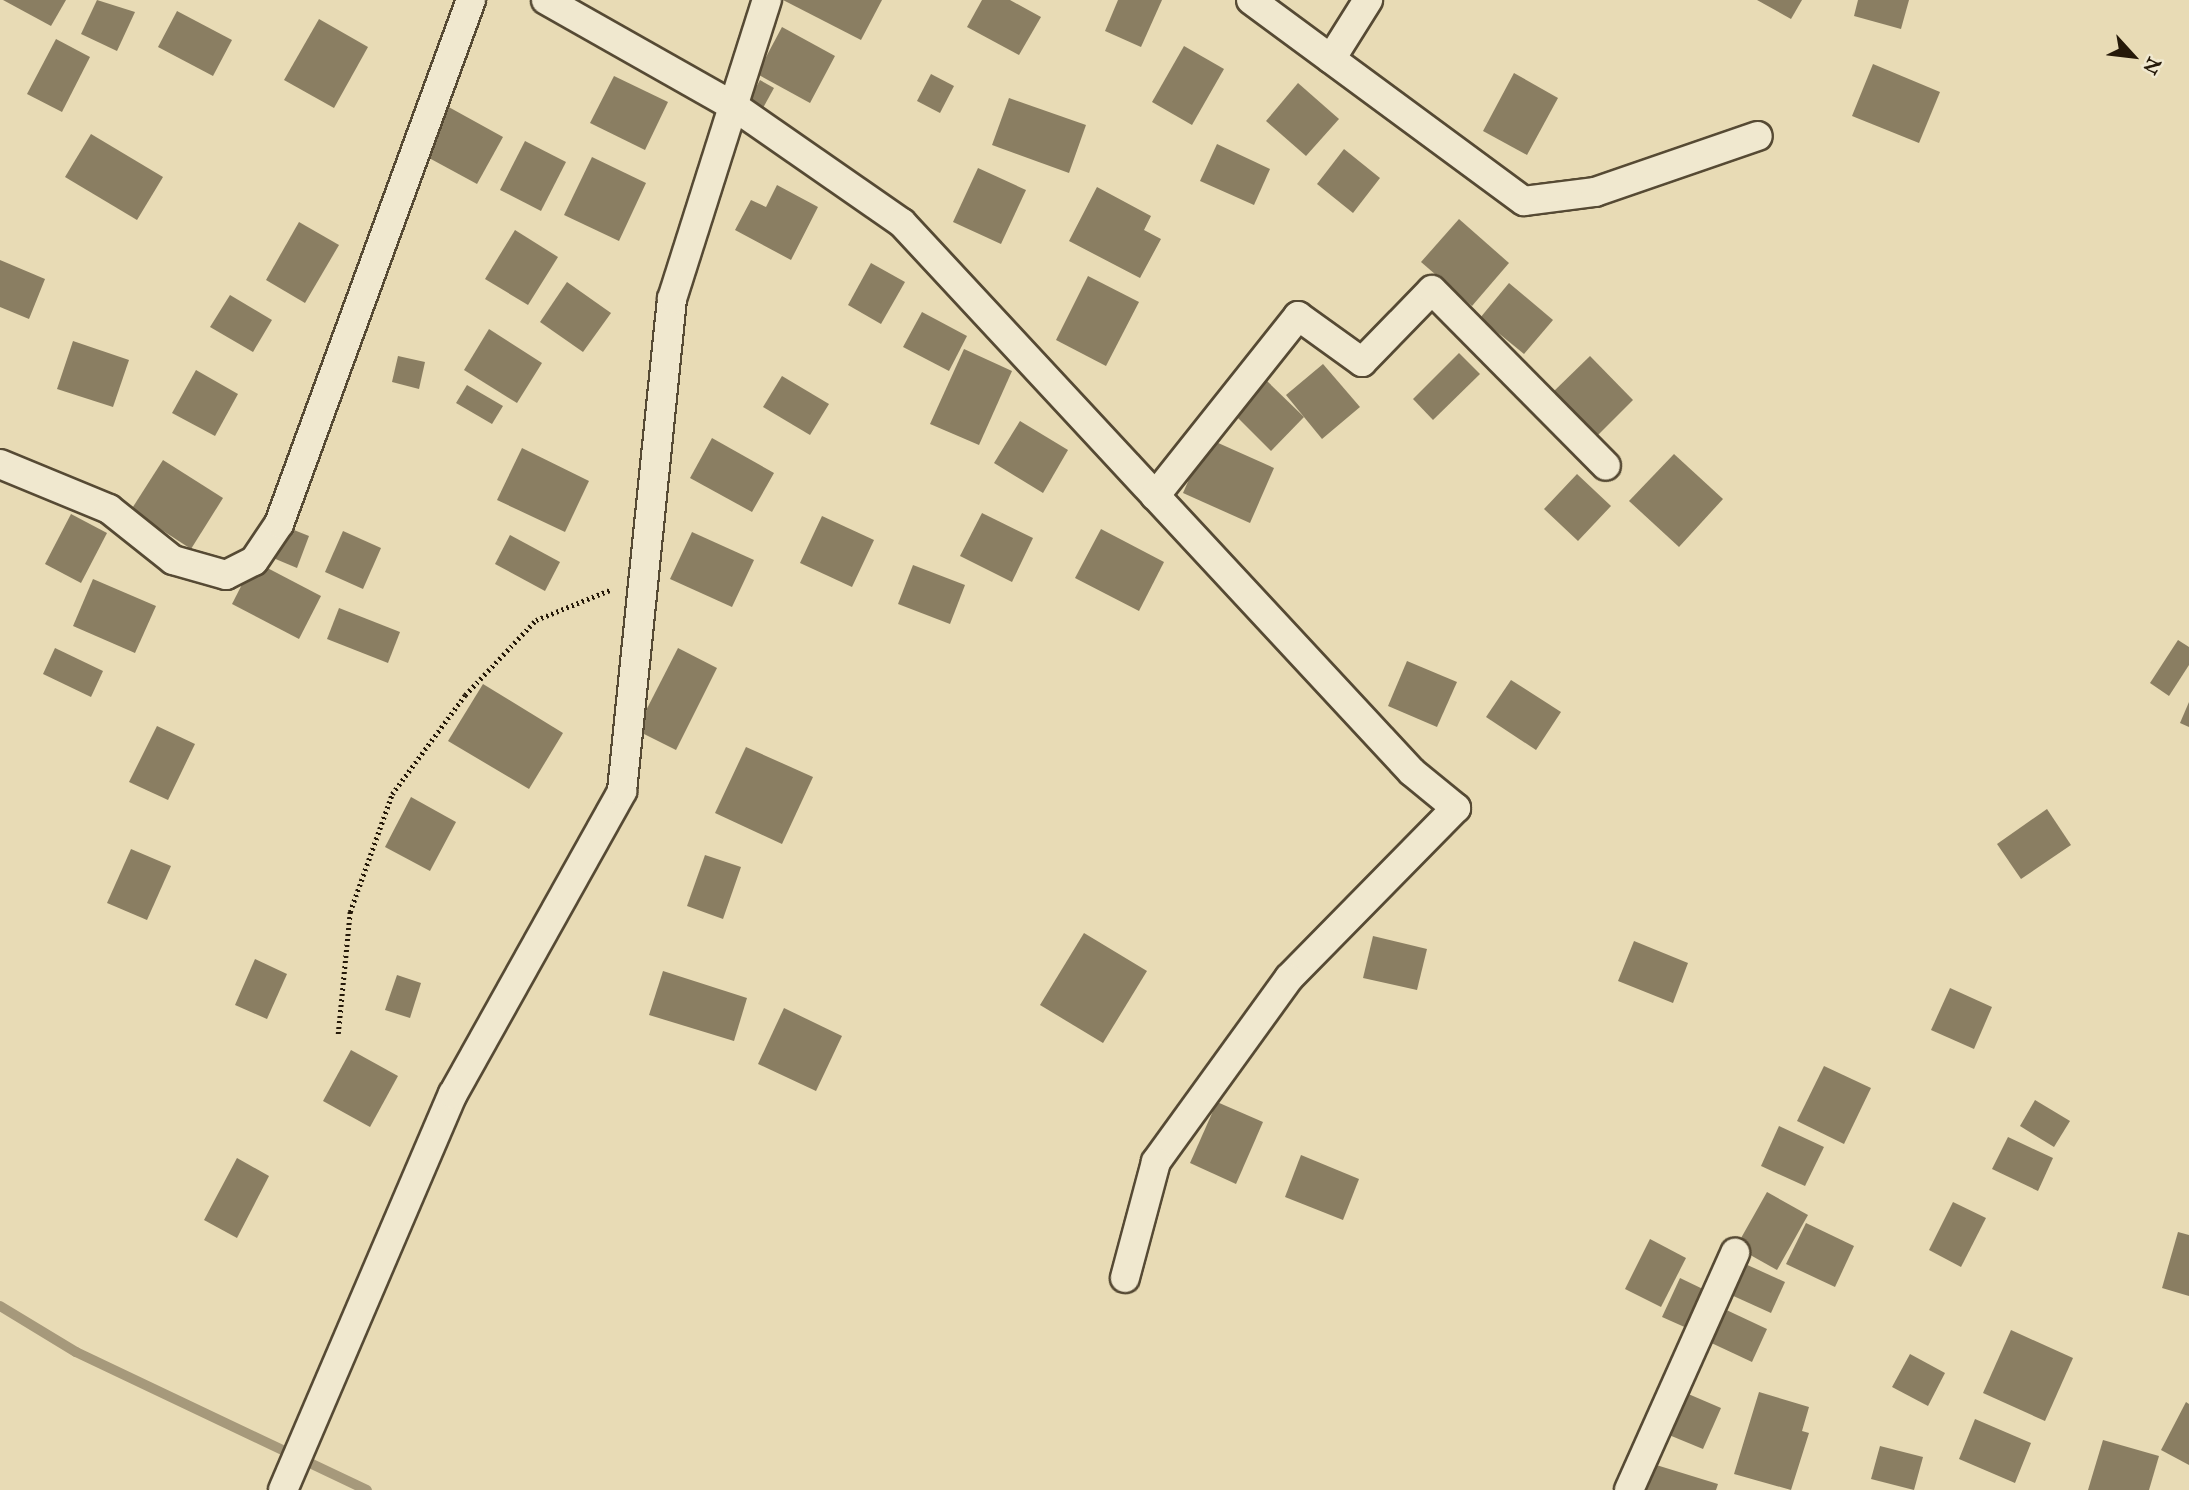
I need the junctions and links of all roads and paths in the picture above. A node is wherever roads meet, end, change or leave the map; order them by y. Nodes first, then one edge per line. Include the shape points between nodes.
1 (471, 0) edge
2 (545, 0) edge
3 (767, 0) edge
4 (1251, 0) edge
5 (1368, 0) edge
6 (1331, 59) junction
7 (735, 107) junction
8 (1758, 136) dead end
9 (0, 464) edge
10 (1606, 466) dead end
11 (1155, 496) junction
12 (644, 576) junction
13 (338, 1034) dead end
14 (1735, 1254) dead end
15 (1125, 1278) dead end
16 (283, 1490) edge
17 (1629, 1490) edge

1 - 9 street via 279,523 254,561 226,575 173,560 109,509
2 - 7 street
3 - 7 street
4 - 6 street
5 - 6 street
6 - 8 street via 1524,201 1595,192
7 - 11 street via 902,223
7 - 12 street via 672,299
10 - 11 street via 1432,290 1362,362 1298,316
11 - 15 street via 1412,772 1456,808 1289,978 1156,1162
12 - 13 path via 536,620 465,695 392,794 350,912
12 - 16 street via 622,791 453,1094
14 - 17 street

